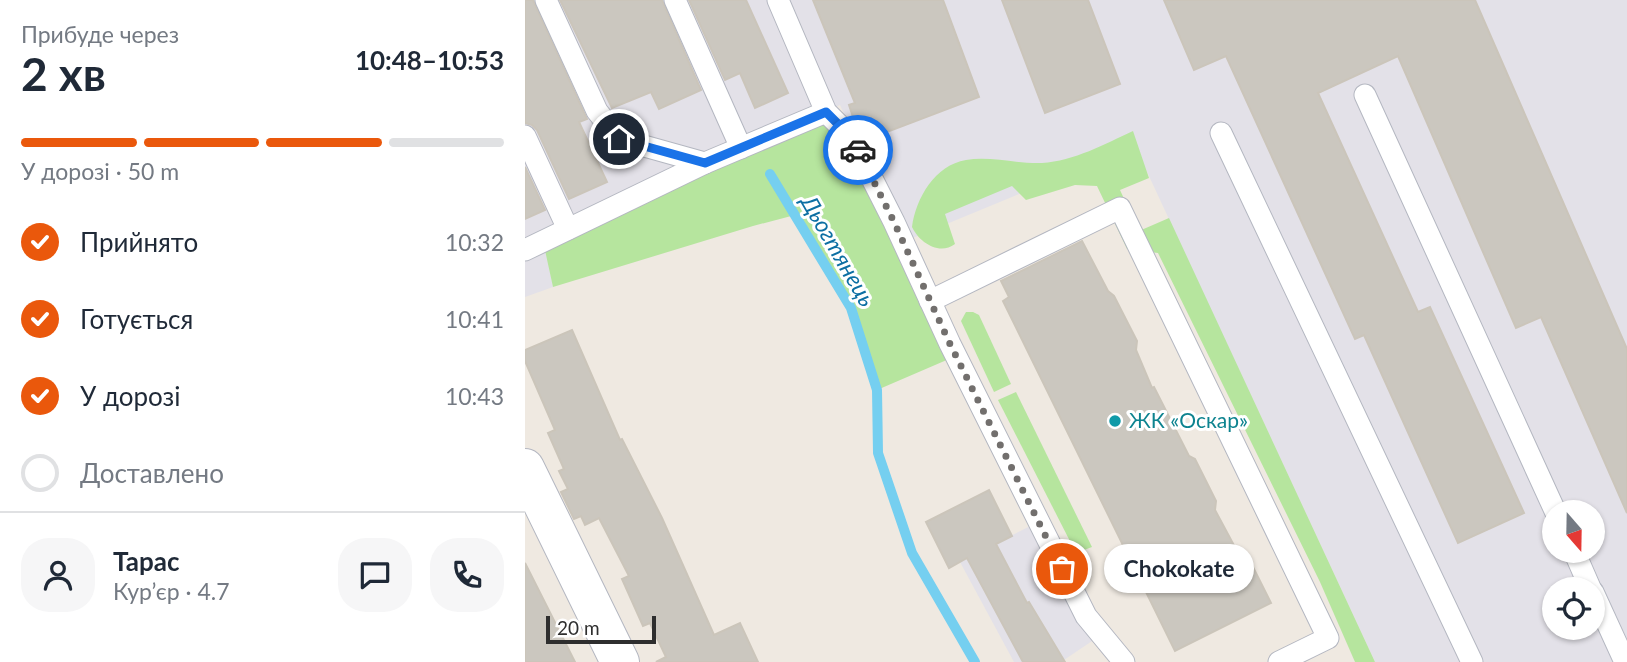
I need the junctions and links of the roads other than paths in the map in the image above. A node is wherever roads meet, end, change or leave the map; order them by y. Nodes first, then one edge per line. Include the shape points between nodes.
1 (546, 0) edge
2 (675, 0) edge
3 (778, 0) edge
4 (1365, 95) dead end
5 (826, 112) junction
6 (1221, 133) dead end
7 (525, 136) edge
8 (741, 148) junction
9 (705, 163) junction
10 (568, 229) junction
11 (525, 250) edge
12 (930, 301) junction
13 (525, 468) edge
14 (1550, 500) edge
15 (1605, 619) edge
16 (620, 662) edge
17 (1124, 662) edge
18 (1279, 662) edge
19 (1472, 662) edge
20 (1625, 662) edge

1 - 9 lane via 597,111 619,139
2 - 8 lane
3 - 5 lane
4 - 14 lane
5 - 8 lane
5 - 12 lane via 851,137
6 - 19 lane
7 - 10 lane
8 - 9 lane
9 - 10 lane
10 - 11 lane
12 - 17 lane via 1086,616
12 - 18 lane via 1120,208 1328,638
13 - 16 street
15 - 20 lane

